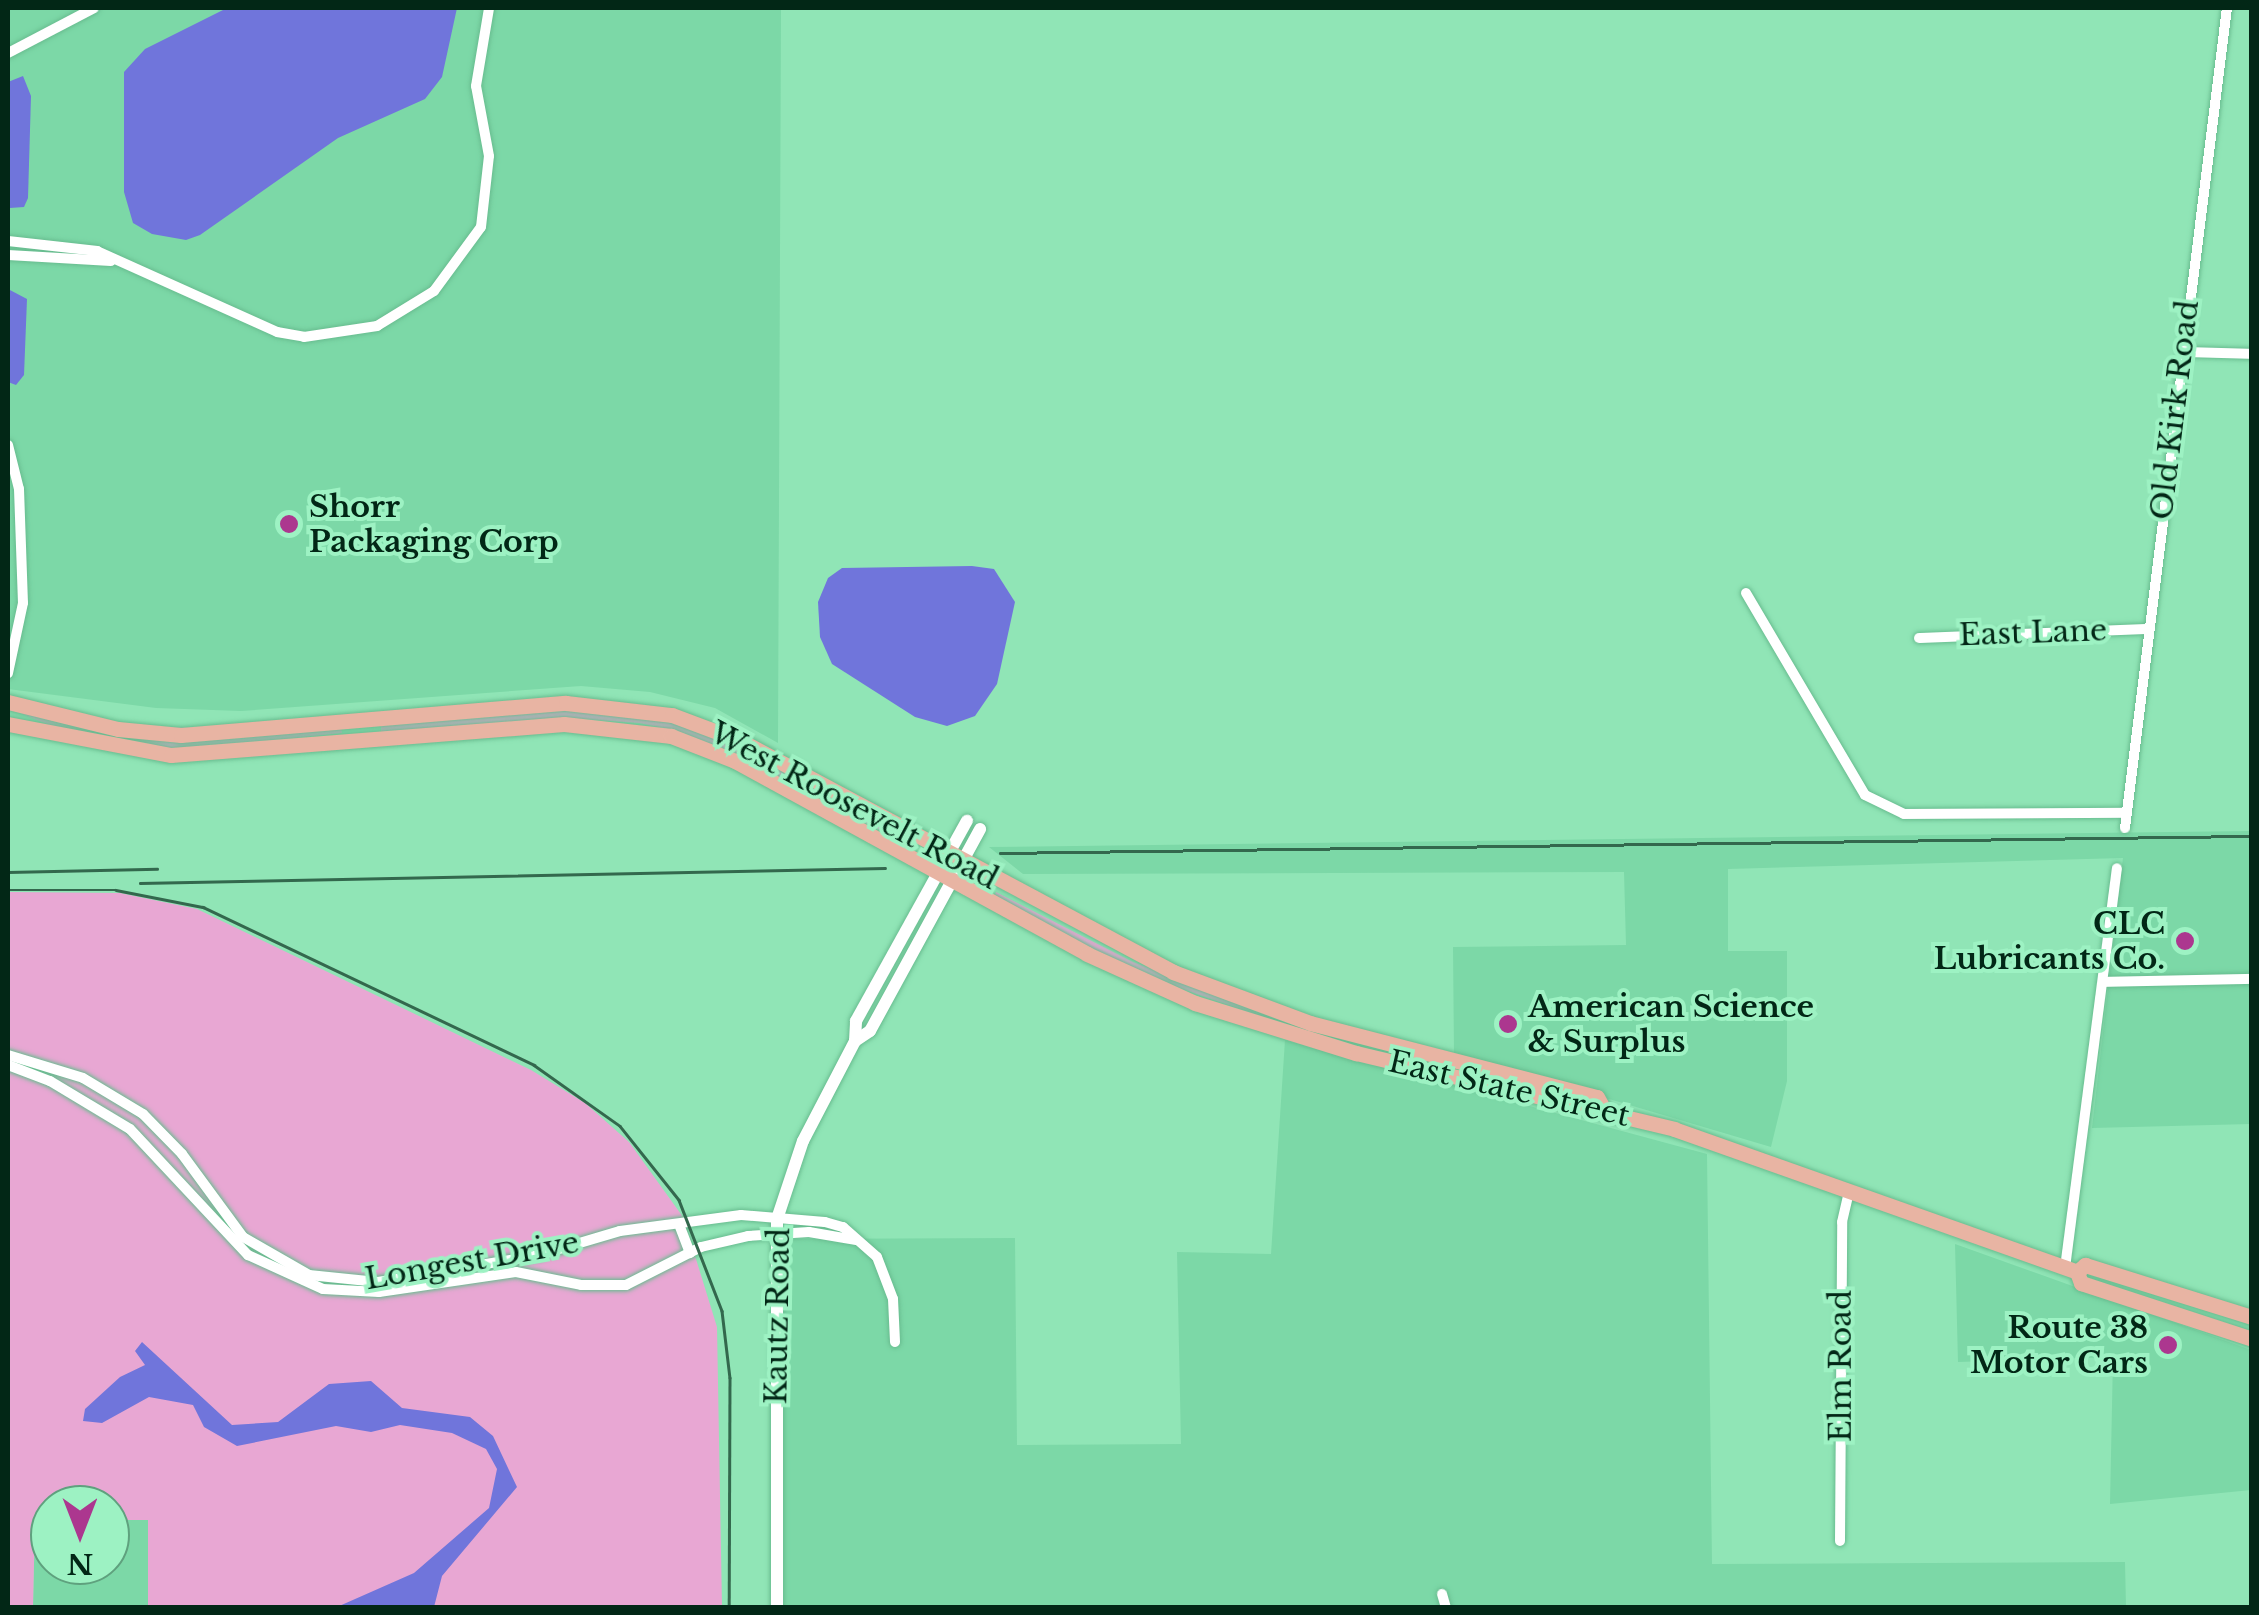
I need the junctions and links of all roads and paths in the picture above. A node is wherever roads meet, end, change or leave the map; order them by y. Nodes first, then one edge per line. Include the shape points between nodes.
1 (94, 8) edge
2 (489, 8) edge
3 (2227, 8) edge
4 (8, 53) edge
5 (8, 241) edge
6 (8, 255) edge
7 (113, 261) junction
8 (2182, 352) junction
9 (2252, 354) edge
10 (8, 445) edge
11 (1746, 592) dead end
12 (2147, 629) junction
13 (1919, 638) dead end
14 (8, 673) edge
15 (8, 702) edge
16 (8, 724) edge
17 (2127, 813) junction
18 (967, 821) dead end
19 (2125, 828) dead end
20 (980, 829) dead end
21 (956, 858) junction
22 (2117, 868) dead end
23 (946, 877) junction
24 (2252, 979) edge
25 (2102, 982) junction
26 (8, 1054) edge
27 (8, 1065) edge
28 (1603, 1108) junction
29 (1849, 1191) junction
30 (777, 1226) junction
31 (680, 1227) junction
32 (690, 1253) junction
33 (2071, 1270) junction
34 (2252, 1317) edge
35 (2252, 1339) edge
36 (894, 1342) dead end
37 (1840, 1541) dead end
38 (1442, 1594) dead end
39 (777, 1608) edge
40 (1446, 1608) edge

1 - 4 street
2 - 7 street via 476,86 490,156 485,209 450,275 419,304 377,326 304,337 249,324 167,277
3 - 8 street, Old Kirk Road
5 - 7 street via 74,246
6 - 7 street
8 - 9 street
8 - 12 street, Old Kirk Road
10 - 14 street via 19,488 23,602
11 - 17 street via 1865,795 1904,814
12 - 13 street, East Lane
12 - 17 street, Old Kirk Road
15 - 21 main road, West Roosevelt Road via 118,729 182,735 546,704 628,706 742,741
16 - 23 main road, West Roosevelt Road via 112,749 186,756 564,724 636,728 736,761
17 - 19 street, Old Kirk Road
18 - 21 street, Kautz Road
20 - 21 street, Kautz Road
21 - 23 street, Kautz Road
21 - 28 main road, West Roosevelt Road via 1119,947 1231,996 1335,1030 1597,1096
22 - 25 street
23 - 28 main road, East State Street via 1114,968 1224,1014 1589,1112
23 - 30 street, Kautz Road via 870,1031 855,1042 803,1141
24 - 25 street
25 - 33 street
26 - 31 street, Longest Drive via 83,1078 143,1114 182,1154 243,1237 314,1277 378,1282 539,1255 620,1231
27 - 32 street, Longest Drive via 50,1081 130,1129 237,1246 306,1285 379,1292 516,1272 581,1285 626,1285
28 - 29 main road, East State Street
29 - 33 main road, East State Street
29 - 37 street, Elm Road via 1842,1222
30 - 31 street, Longest Drive via 741,1215
30 - 32 street, Longest Drive
30 - 36 street via 825,1222 861,1241 887,1276
30 - 39 street, Kautz Road
31 - 32 street
33 - 34 main road, East State Street via 2084,1264
33 - 35 main road, East State Street via 2081,1283
38 - 40 street

